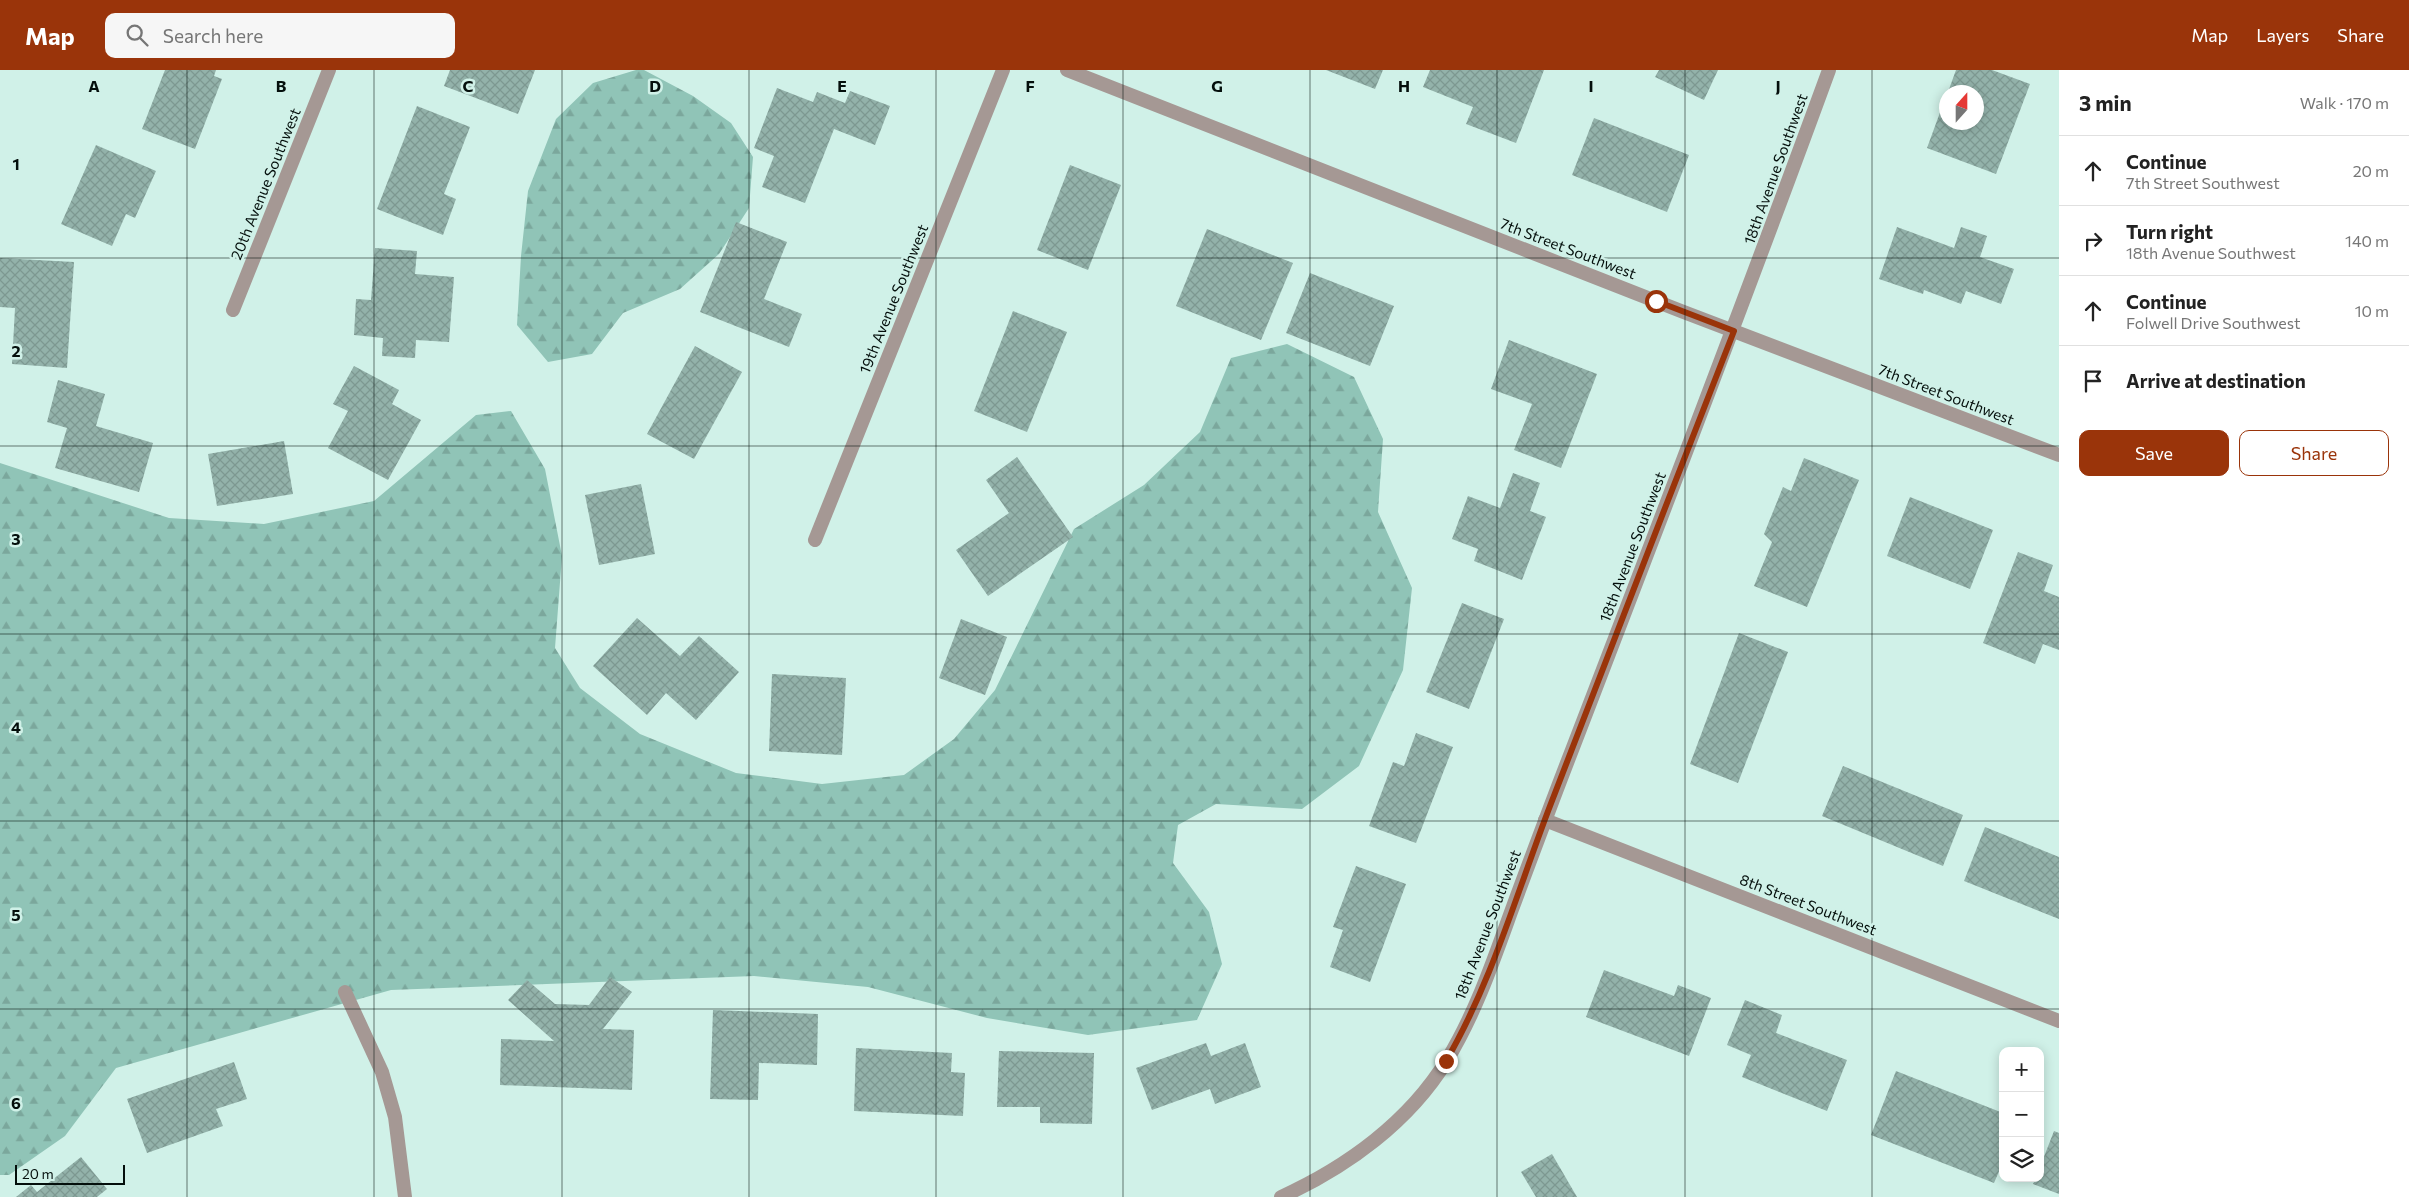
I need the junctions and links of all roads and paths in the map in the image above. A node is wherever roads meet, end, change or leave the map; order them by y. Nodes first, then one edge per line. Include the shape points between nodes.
1 (329, 70) edge
2 (1003, 70) edge
3 (1067, 70) edge
4 (1829, 70) edge
5 (232, 310) dead end
6 (1734, 331) junction
7 (2059, 455) edge
8 (815, 540) dead end
9 (1545, 820) junction
10 (345, 992) dead end
11 (2059, 1021) edge
12 (405, 1197) edge
13 (1281, 1197) edge

1 - 5 street, 20th Avenue Southwest
2 - 8 street, 19th Avenue Southwest
3 - 6 street, 7th Street Southwest
4 - 6 street, 18th Avenue Southwest
6 - 7 street, 7th Street Southwest
6 - 9 street, 18th Avenue Southwest
9 - 11 street, 8th Street Southwest
9 - 13 street, 18th Avenue Southwest via 1496,953 1462,1034 1446,1061 1422,1095 1358,1153 1332,1171
10 - 12 street via 382,1072 394,1117

